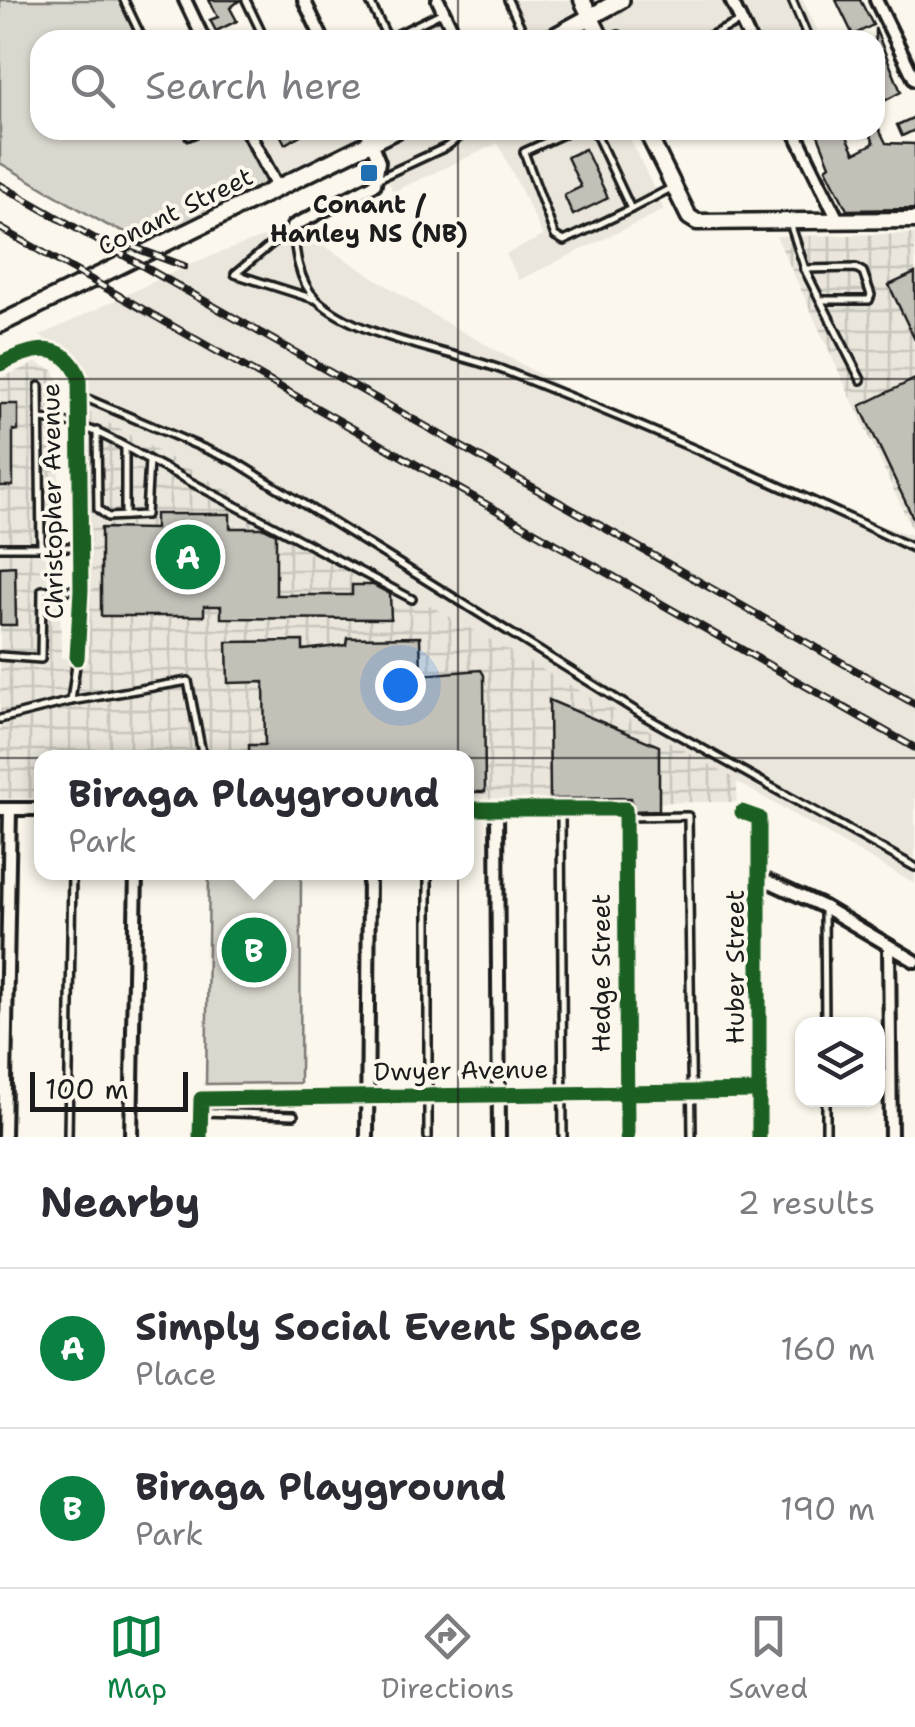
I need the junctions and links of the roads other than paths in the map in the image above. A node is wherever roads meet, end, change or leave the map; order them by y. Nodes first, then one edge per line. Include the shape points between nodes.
1 (124, 0) edge
2 (185, 0) edge
3 (246, 0) edge
4 (304, 0) edge
5 (369, 0) edge
6 (438, 0) edge
7 (508, 0) edge
8 (582, 0) edge
9 (621, 0) edge
10 (731, 0) edge
11 (792, 0) edge
12 (876, 0) edge
13 (444, 12) junction
14 (590, 16) junction
15 (741, 21) junction
16 (139, 30) edge
17 (199, 30) edge
18 (260, 30) edge
19 (318, 30) edge
20 (382, 30) edge
21 (407, 30) edge
22 (452, 30) edge
23 (522, 30) edge
24 (566, 30) edge
25 (598, 30) edge
26 (722, 30) edge
27 (745, 30) edge
28 (806, 30) edge
29 (915, 80) edge
30 (252, 140) edge
31 (364, 140) edge
32 (370, 140) edge
33 (455, 140) edge
34 (550, 140) edge
35 (599, 140) edge
36 (651, 140) edge
37 (799, 140) edge
38 (379, 178) junction
39 (674, 186) junction
40 (278, 189) junction
41 (631, 208) junction
42 (789, 220) junction
43 (838, 220) junction
44 (915, 220) edge
45 (292, 226) junction
46 (804, 268) junction
47 (317, 300) dead end
48 (820, 300) junction
49 (0, 324) edge
50 (0, 364) edge
51 (860, 380) dead end
52 (40, 386) dead end
53 (78, 394) junction
54 (40, 419) junction
55 (78, 422) junction
56 (97, 432) junction
57 (125, 447) junction
58 (149, 460) junction
59 (125, 516) junction
60 (0, 547) edge
61 (41, 547) junction
62 (80, 547) junction
63 (915, 549) edge
64 (82, 590) junction
65 (412, 599) dead end
66 (0, 656) edge
67 (77, 658) joint
68 (71, 701) junction
69 (0, 719) edge
70 (201, 750) edge
71 (5, 809) edge
72 (34, 809) edge
73 (474, 809) edge
74 (497, 809) junction
75 (561, 809) junction
76 (742, 812) dead end
77 (625, 813) junction
78 (915, 867) edge
79 (760, 878) junction
80 (72, 880) edge
81 (136, 880) edge
82 (369, 880) edge
83 (428, 880) edge
84 (824, 907) junction
85 (889, 946) junction
86 (915, 961) edge
87 (826, 1017) edge
88 (759, 1091) junction
89 (627, 1092) junction
90 (692, 1092) junction
91 (563, 1093) junction
92 (499, 1094) junction
93 (428, 1095) junction
94 (367, 1096) junction
95 (826, 1107) edge
96 (200, 1112) junction
97 (294, 1114) dead end
98 (4, 1137) edge
99 (68, 1137) edge
100 (131, 1137) edge
101 (200, 1137) edge
102 (367, 1137) edge
103 (428, 1137) edge
104 (500, 1137) edge
105 (563, 1137) edge
106 (627, 1137) edge
107 (692, 1137) edge
108 (759, 1137) edge
109 (826, 1137) edge
110 (891, 1137) edge

1 - 16 lane
2 - 17 street
3 - 18 lane
4 - 19 street
5 - 20 lane
6 - 13 street
7 - 23 lane
8 - 14 street
9 - 14 main road
10 - 15 street
11 - 28 lane
12 - 29 street
13 - 21 lane
13 - 22 street
14 - 24 main road
14 - 25 street
15 - 26 lane
15 - 27 street
30 - 40 street
31 - 40 main road, Conant Street
32 - 38 street
33 - 38 lane
34 - 41 lane via 524,152 555,236 568,240
35 - 41 lane
36 - 39 street
37 - 43 street
38 - 45 street
39 - 41 lane
39 - 42 street via 694,220
40 - 49 main road, Conant Street
42 - 43 street
42 - 46 lane
43 - 44 street
45 - 47 lane via 235,274
45 - 63 lane via 307,287 346,319 505,371
46 - 48 lane
46 - 48 lane via 856,268 872,295
48 - 51 lane
50 - 53 street, Christopher Avenue via 30,349 51,350 72,364
52 - 54 lane
53 - 55 street, Christopher Avenue
53 - 78 lane via 236,462 644,716
54 - 55 lane
54 - 61 lane
55 - 56 lane
55 - 62 street, Christopher Avenue
56 - 57 lane
56 - 59 lane via 98,509 108,517
57 - 58 lane
57 - 59 lane
58 - 59 lane via 146,515
58 - 65 lane
60 - 61 lane
61 - 62 lane
62 - 64 street, Christopher Avenue
64 - 66 lane via 42,590 41,659
64 - 67 street, Christopher Avenue
67 - 68 lane
68 - 69 lane
68 - 70 lane via 188,681
71 - 72 street
71 - 98 street
73 - 74 street
74 - 75 street
74 - 92 street
75 - 77 street
75 - 91 lane
76 - 79 street, Huber Street via 759,818
77 - 89 street, Hedge Street
77 - 90 lane via 688,816
79 - 84 street
79 - 88 street, Huber Street
80 - 99 lane
81 - 100 street
82 - 94 street
83 - 93 lane
84 - 85 street
84 - 87 lane
85 - 86 street
85 - 110 street
88 - 90 street, Dwyer Avenue
88 - 108 street, Huber Street
89 - 90 street, Dwyer Avenue
89 - 91 street, Dwyer Avenue
89 - 106 street, Hedge Street
90 - 107 lane
91 - 92 street, Dwyer Avenue
91 - 105 lane
92 - 93 street, Dwyer Avenue
92 - 104 street
93 - 94 street, Dwyer Avenue
93 - 103 lane
94 - 96 street, Dwyer Avenue via 202,1099
94 - 102 street
95 - 109 lane
96 - 97 lane
96 - 101 street

